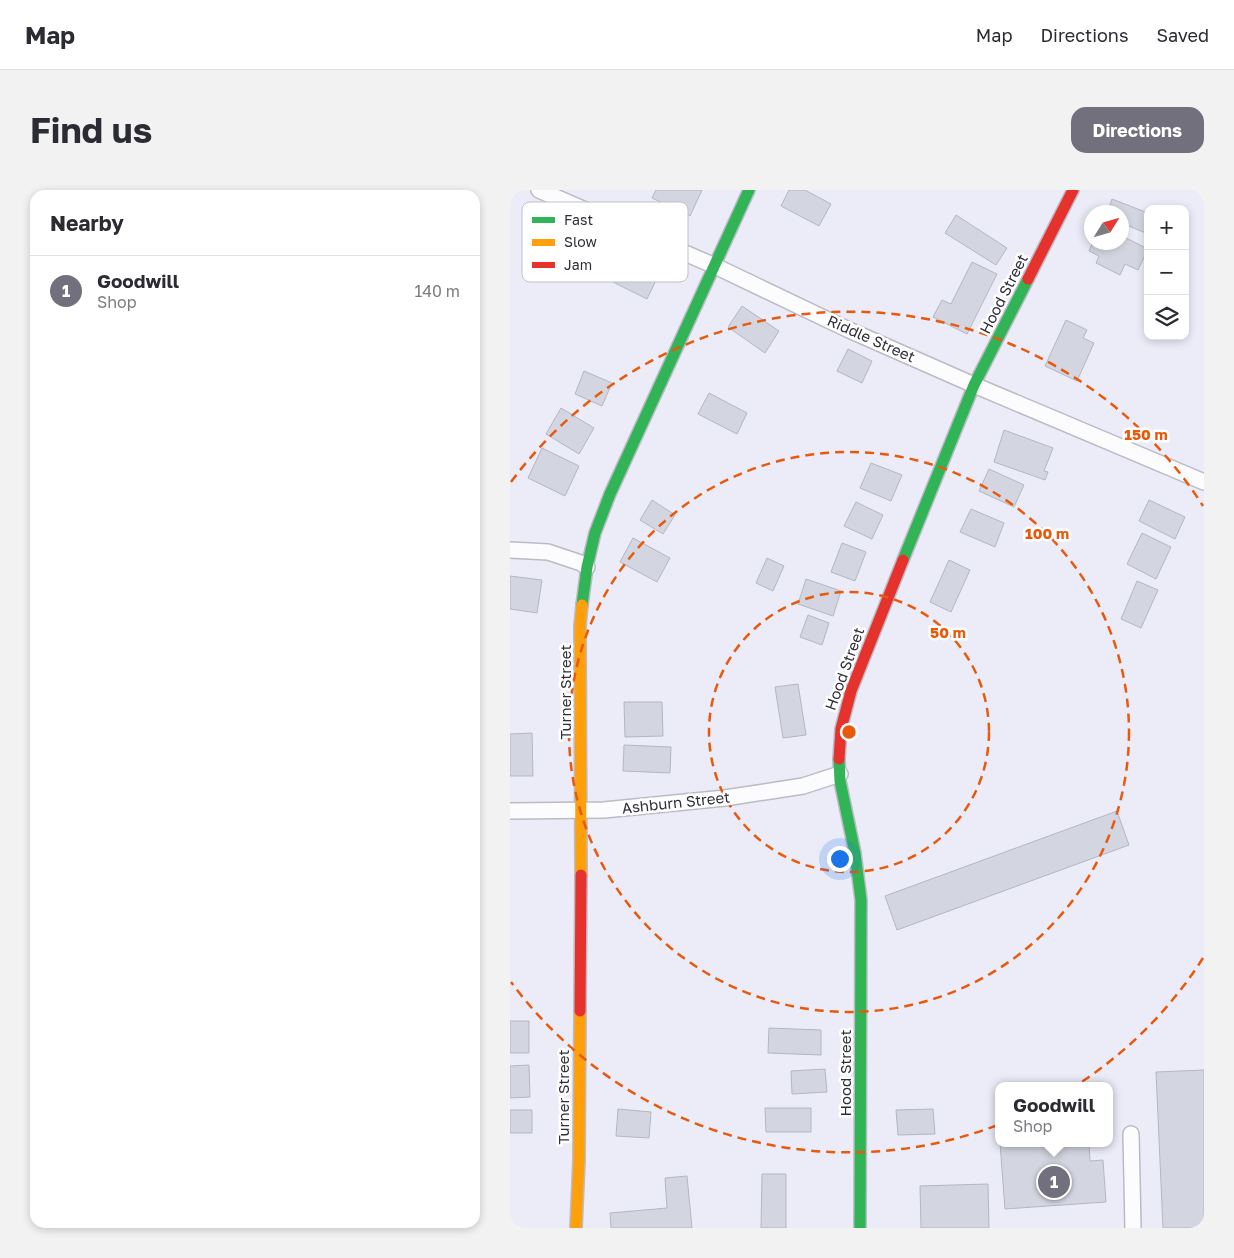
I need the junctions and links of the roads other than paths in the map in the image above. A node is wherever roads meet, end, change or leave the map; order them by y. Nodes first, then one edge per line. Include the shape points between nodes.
1 (539, 190) edge
2 (750, 190) edge
3 (1073, 190) edge
4 (567, 202) edge
5 (688, 254) edge
6 (715, 266) junction
7 (974, 385) junction
8 (1204, 482) edge
9 (510, 550) edge
10 (587, 566) junction
11 (840, 774) junction
12 (581, 810) junction
13 (510, 811) edge
14 (1132, 1134) dead end
15 (576, 1228) edge
16 (860, 1228) edge
17 (1134, 1228) edge

1 - 4 street, Riddle Street
2 - 6 street, Turner Street
3 - 7 street, Hood Street
5 - 6 street, Riddle Street
6 - 7 street, Riddle Street
6 - 10 street, Turner Street via 610,494
7 - 8 street, Riddle Street
7 - 11 street, Hood Street via 846,705 839,748
9 - 10 street via 548,552
10 - 12 street, Turner Street via 580,626
11 - 12 street, Ashburn Street via 803,786 724,798
11 - 16 street, Hood Street via 855,848 861,900
12 - 13 street, Ashburn Street
12 - 15 street, Turner Street
14 - 17 street

